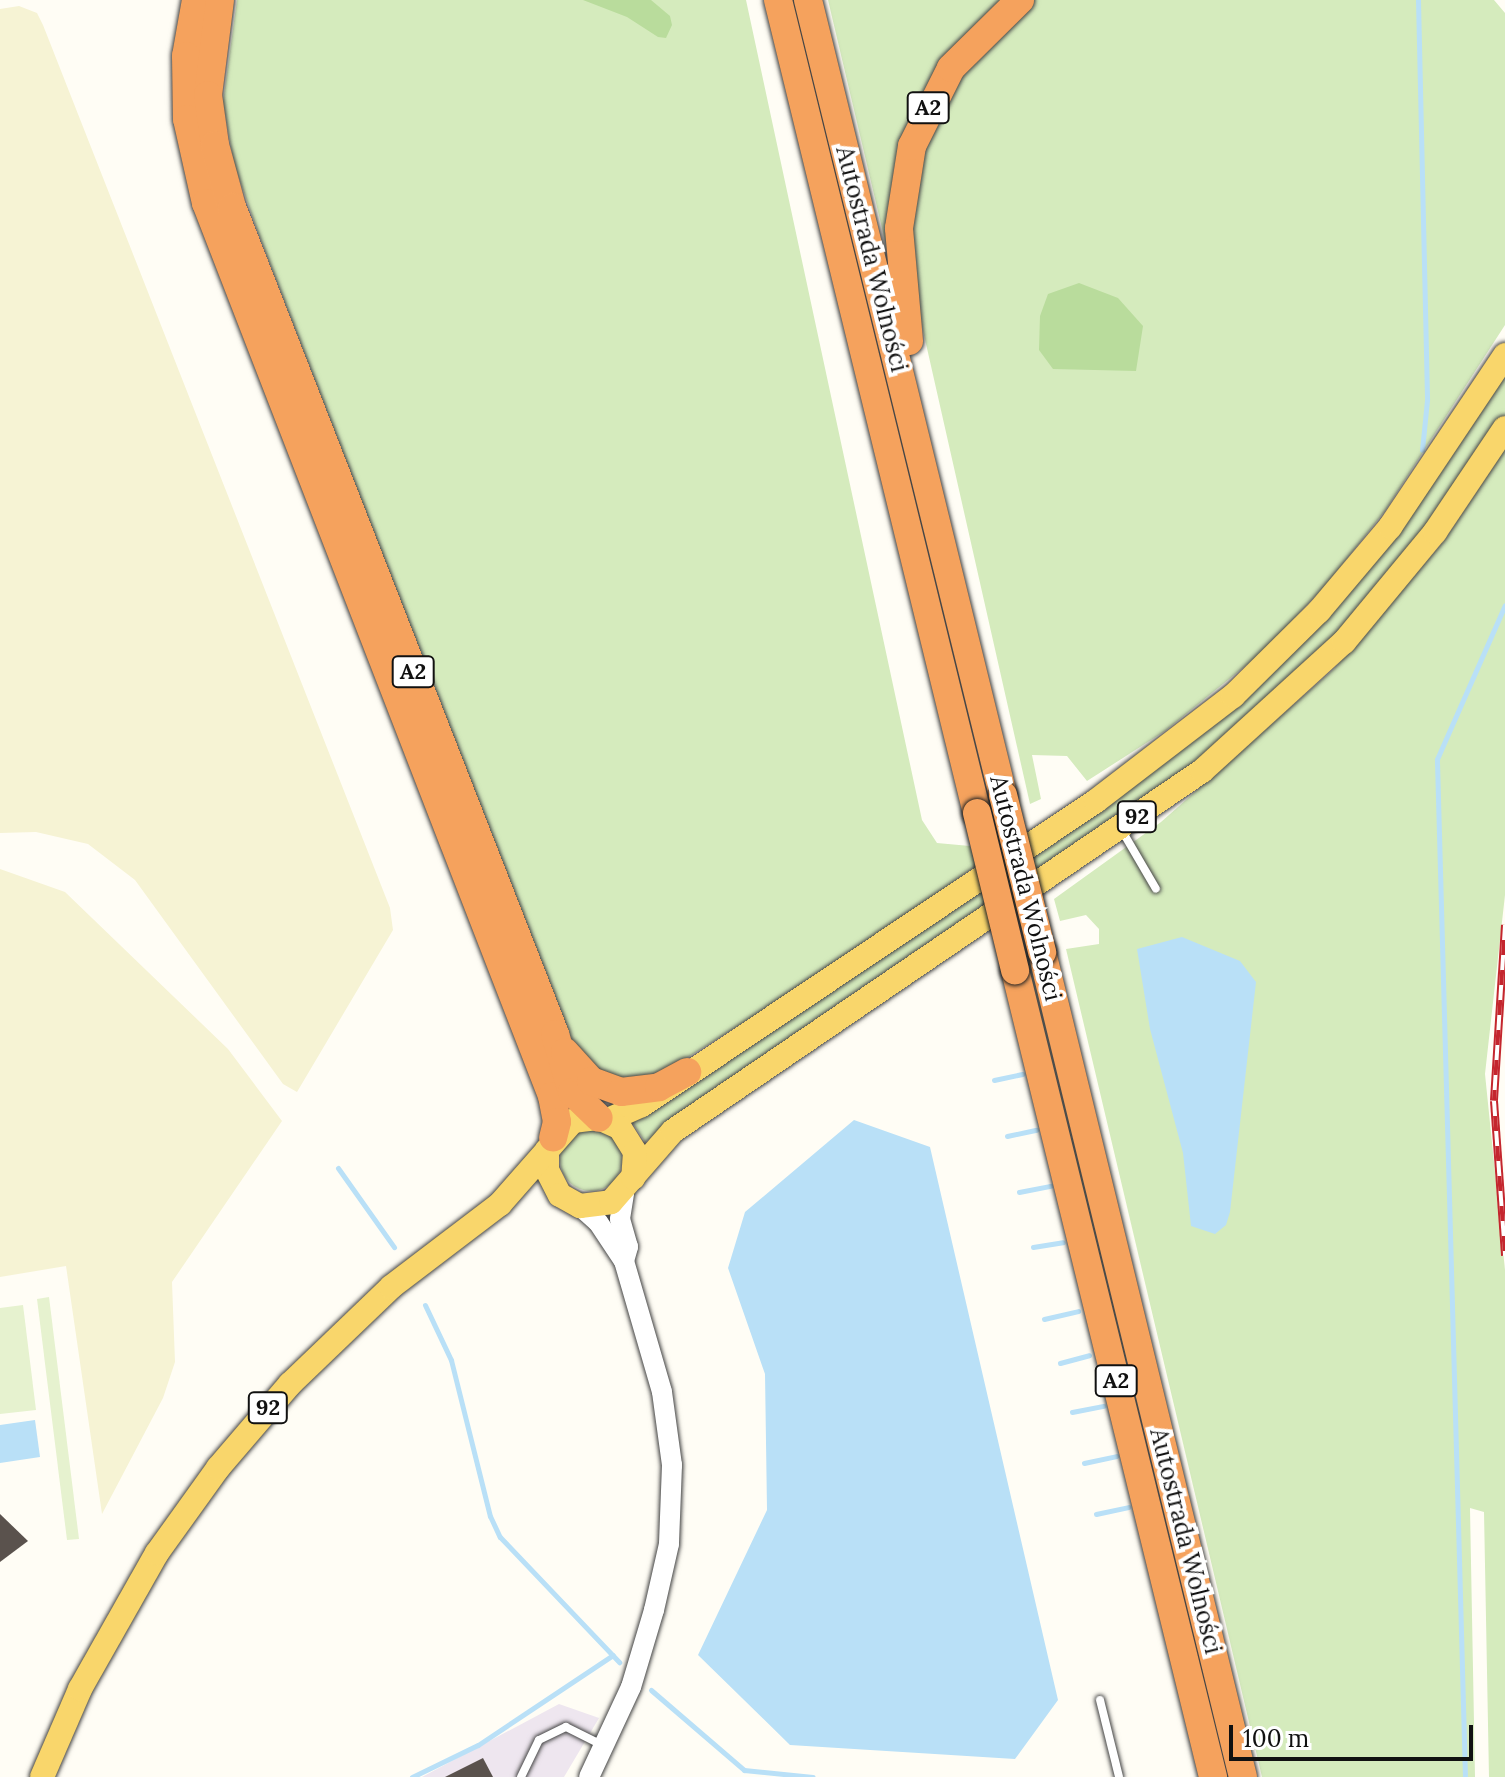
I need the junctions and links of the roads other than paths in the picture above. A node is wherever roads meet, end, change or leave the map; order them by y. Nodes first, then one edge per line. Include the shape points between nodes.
1 (196, 0) edge
2 (220, 0) edge
3 (758, 0) edge
4 (778, 0) edge
5 (808, 0) edge
6 (1020, 0) edge
7 (843, 269) junction
8 (1505, 355) edge
9 (1505, 428) edge
10 (932, 499) junction
11 (1121, 829) junction
12 (1156, 889) dead end
13 (555, 1034) junction
14 (687, 1072) junction
15 (604, 1119) junction
16 (550, 1144) junction
17 (628, 1187) junction
18 (570, 1200) junction
19 (500, 1204) junction
20 (624, 1261) junction
21 (1100, 1700) dead end
22 (605, 1747) junction
23 (42, 1777) edge
24 (521, 1777) edge
25 (589, 1777) edge
26 (1119, 1777) edge
27 (1213, 1777) edge
28 (1243, 1777) edge

1 - 16 highway, A2 via 186,56 186,104 206,203 552,1096 557,1122
2 - 13 highway, A2 via 208,95 232,207
3 - 7 highway, A2 via 811,190
4 - 7 highway, Autostrada Wolności / A2
5 - 10 highway, Autostrada Wolności / A2
6 - 10 highway, A2 via 976,38 946,74 918,128 903,181 901,286 933,451
7 - 27 highway, Autostrada Wolności / A2, bridge
8 - 14 main road, 92 via 1435,466 1368,555 1233,696 1096,801
9 - 11 main road, 92 via 1435,532 1344,642 1202,771
10 - 28 highway, Autostrada Wolności / A2, bridge
11 - 12 lane
11 - 17 main road, 92 via 673,1131 653,1148
13 - 14 highway, A2 via 582,1073 608,1089 644,1091
13 - 15 highway, A2 via 572,1092
14 - 15 main road, 92 via 642,1105
15 - 16 main road, 92 via 573,1121
15 - 17 main road via 630,1139 636,1167
16 - 18 main road via 547,1170
16 - 19 main road, 92
17 - 18 main road, 92 via 596,1207
17 - 20 street
18 - 19 main road, 92 via 544,1192
18 - 20 street via 593,1214
19 - 23 main road, 92 via 351,1323 218,1468 120,1616 80,1689
20 - 22 street via 670,1432 672,1505 669,1544 646,1640
21 - 26 lane
22 - 24 lane via 566,1727 539,1740
22 - 25 street

